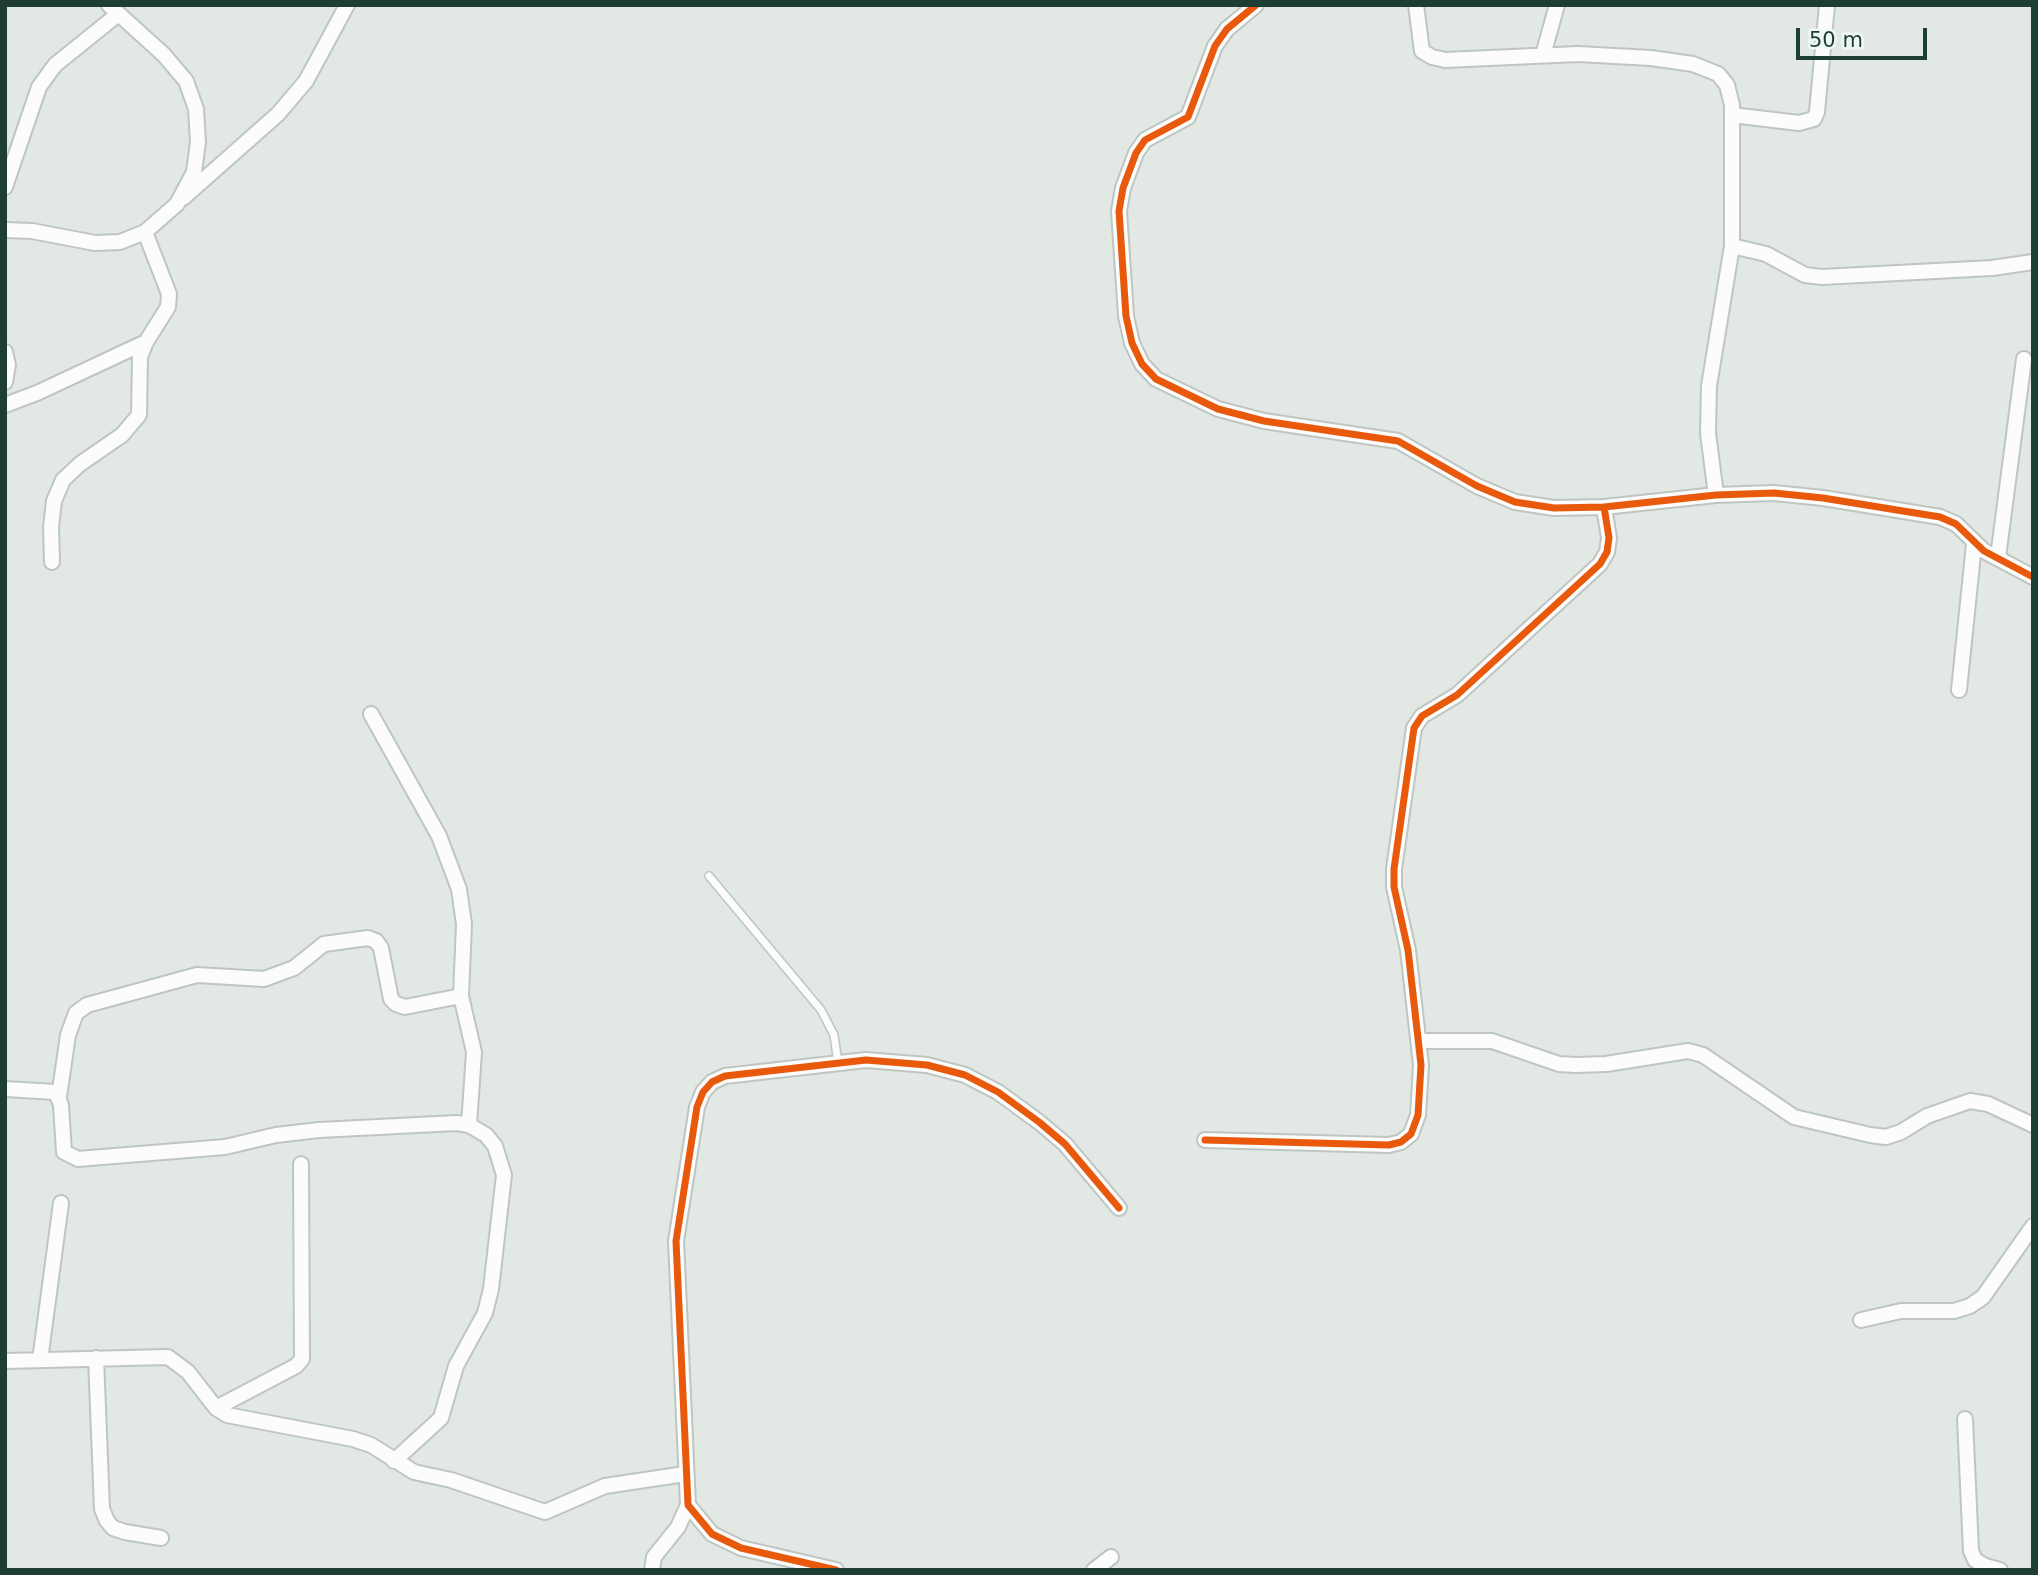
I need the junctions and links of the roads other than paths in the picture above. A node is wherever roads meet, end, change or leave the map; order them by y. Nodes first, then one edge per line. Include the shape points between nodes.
1 (347, 5) edge
2 (1256, 5) edge
3 (1416, 5) edge
4 (1557, 5) edge
5 (1827, 5) edge
6 (113, 10) edge
7 (1543, 55) junction
8 (1732, 115) junction
9 (5, 187) edge
10 (177, 204) junction
11 (5, 230) edge
12 (145, 232) junction
13 (1732, 246) junction
14 (2033, 262) edge
15 (146, 342) junction
16 (5, 352) edge
17 (2024, 359) dead end
18 (5, 382) edge
19 (5, 405) edge
20 (1716, 495) junction
21 (1604, 507) junction
22 (1974, 544) junction
23 (1998, 557) junction
24 (52, 562) dead end
25 (2033, 577) edge
26 (1959, 690) dead end
27 (371, 714) dead end
28 (709, 876) dead end
29 (461, 996) junction
30 (1419, 1041) junction
31 (838, 1063) junction
32 (5, 1089) edge
33 (60, 1097) junction
34 (469, 1125) junction
35 (2033, 1125) edge
36 (1205, 1140) dead end
37 (301, 1164) dead end
38 (61, 1203) dead end
39 (1119, 1209) dead end
40 (2033, 1226) edge
41 (1860, 1320) dead end
42 (96, 1358) junction
43 (40, 1360) junction
44 (5, 1361) edge
45 (216, 1408) junction
46 (1965, 1419) dead end
47 (394, 1461) junction
48 (685, 1474) junction
49 (688, 1505) junction
50 (162, 1538) dead end
51 (1111, 1557) dead end
52 (652, 1570) edge
53 (836, 1570) edge
54 (1094, 1570) edge
55 (2000, 1570) edge

1 - 10 street via 306,81 278,114
2 - 21 street via 1227,29 1215,46 1188,117 1145,140 1123,188 1119,211 1126,316 1142,364 1156,379 1218,410 1398,441 1515,502 1554,508
3 - 7 street via 1422,51 1432,57
4 - 7 street
5 - 8 street via 1814,119 1799,123
6 - 9 street via 55,65 39,87
6 - 10 street via 172,63 186,81 196,109 194,172
7 - 8 street via 1602,55 1693,64 1718,74 1727,85
8 - 13 street
10 - 12 street
11 - 12 street via 95,243 120,242
12 - 15 street via 169,294 168,307
13 - 14 street via 1766,254 1786,267 1822,277
13 - 20 street via 1709,386 1708,433
15 - 19 street
15 - 24 street via 139,371 139,415 122,435 63,480 54,501
16 - 18 street
17 - 23 street
20 - 21 street
20 - 22 street via 1774,493 1940,517 1956,524
21 - 30 street via 1609,538 1600,564 1457,695 1422,716 1414,728 1394,869
22 - 23 street
22 - 26 street
23 - 25 street
27 - 29 street via 451,861 464,924
28 - 31 lane via 821,1010 834,1035
29 - 33 street via 405,1007 397,1004 391,999 381,948 368,938 324,944 294,968 264,979 197,975 87,1005 76,1013 68,1035
29 - 34 street via 474,1052
30 - 35 street via 1492,1041 1576,1065 1688,1051 1703,1055 1794,1117 1870,1135 1893,1135 1970,1101
30 - 36 street via 1418,1115 1411,1134 1401,1143
31 - 39 street via 895,1060 927,1065 965,1075 998,1092 1065,1144
31 - 48 street via 725,1076 712,1082 696,1107 676,1241
32 - 33 street via 48,1090
33 - 34 street via 64,1152 78,1159 238,1145 288,1133
34 - 47 street via 495,1146 504,1175 491,1289 485,1313 450,1379 441,1418
37 - 45 street via 302,1359
38 - 43 street
40 - 41 street via 1983,1297 1970,1306 1954,1311 1901,1311
42 - 43 street
42 - 45 street via 168,1357 188,1371
42 - 50 street via 102,1509 113,1528
43 - 44 street
45 - 47 street via 243,1420 353,1439
46 - 55 street via 1971,1551 1975,1560
47 - 48 street via 414,1472 545,1511 605,1486
48 - 49 street
49 - 52 street via 678,1527 654,1557
49 - 53 street via 712,1534 741,1548
51 - 54 street

